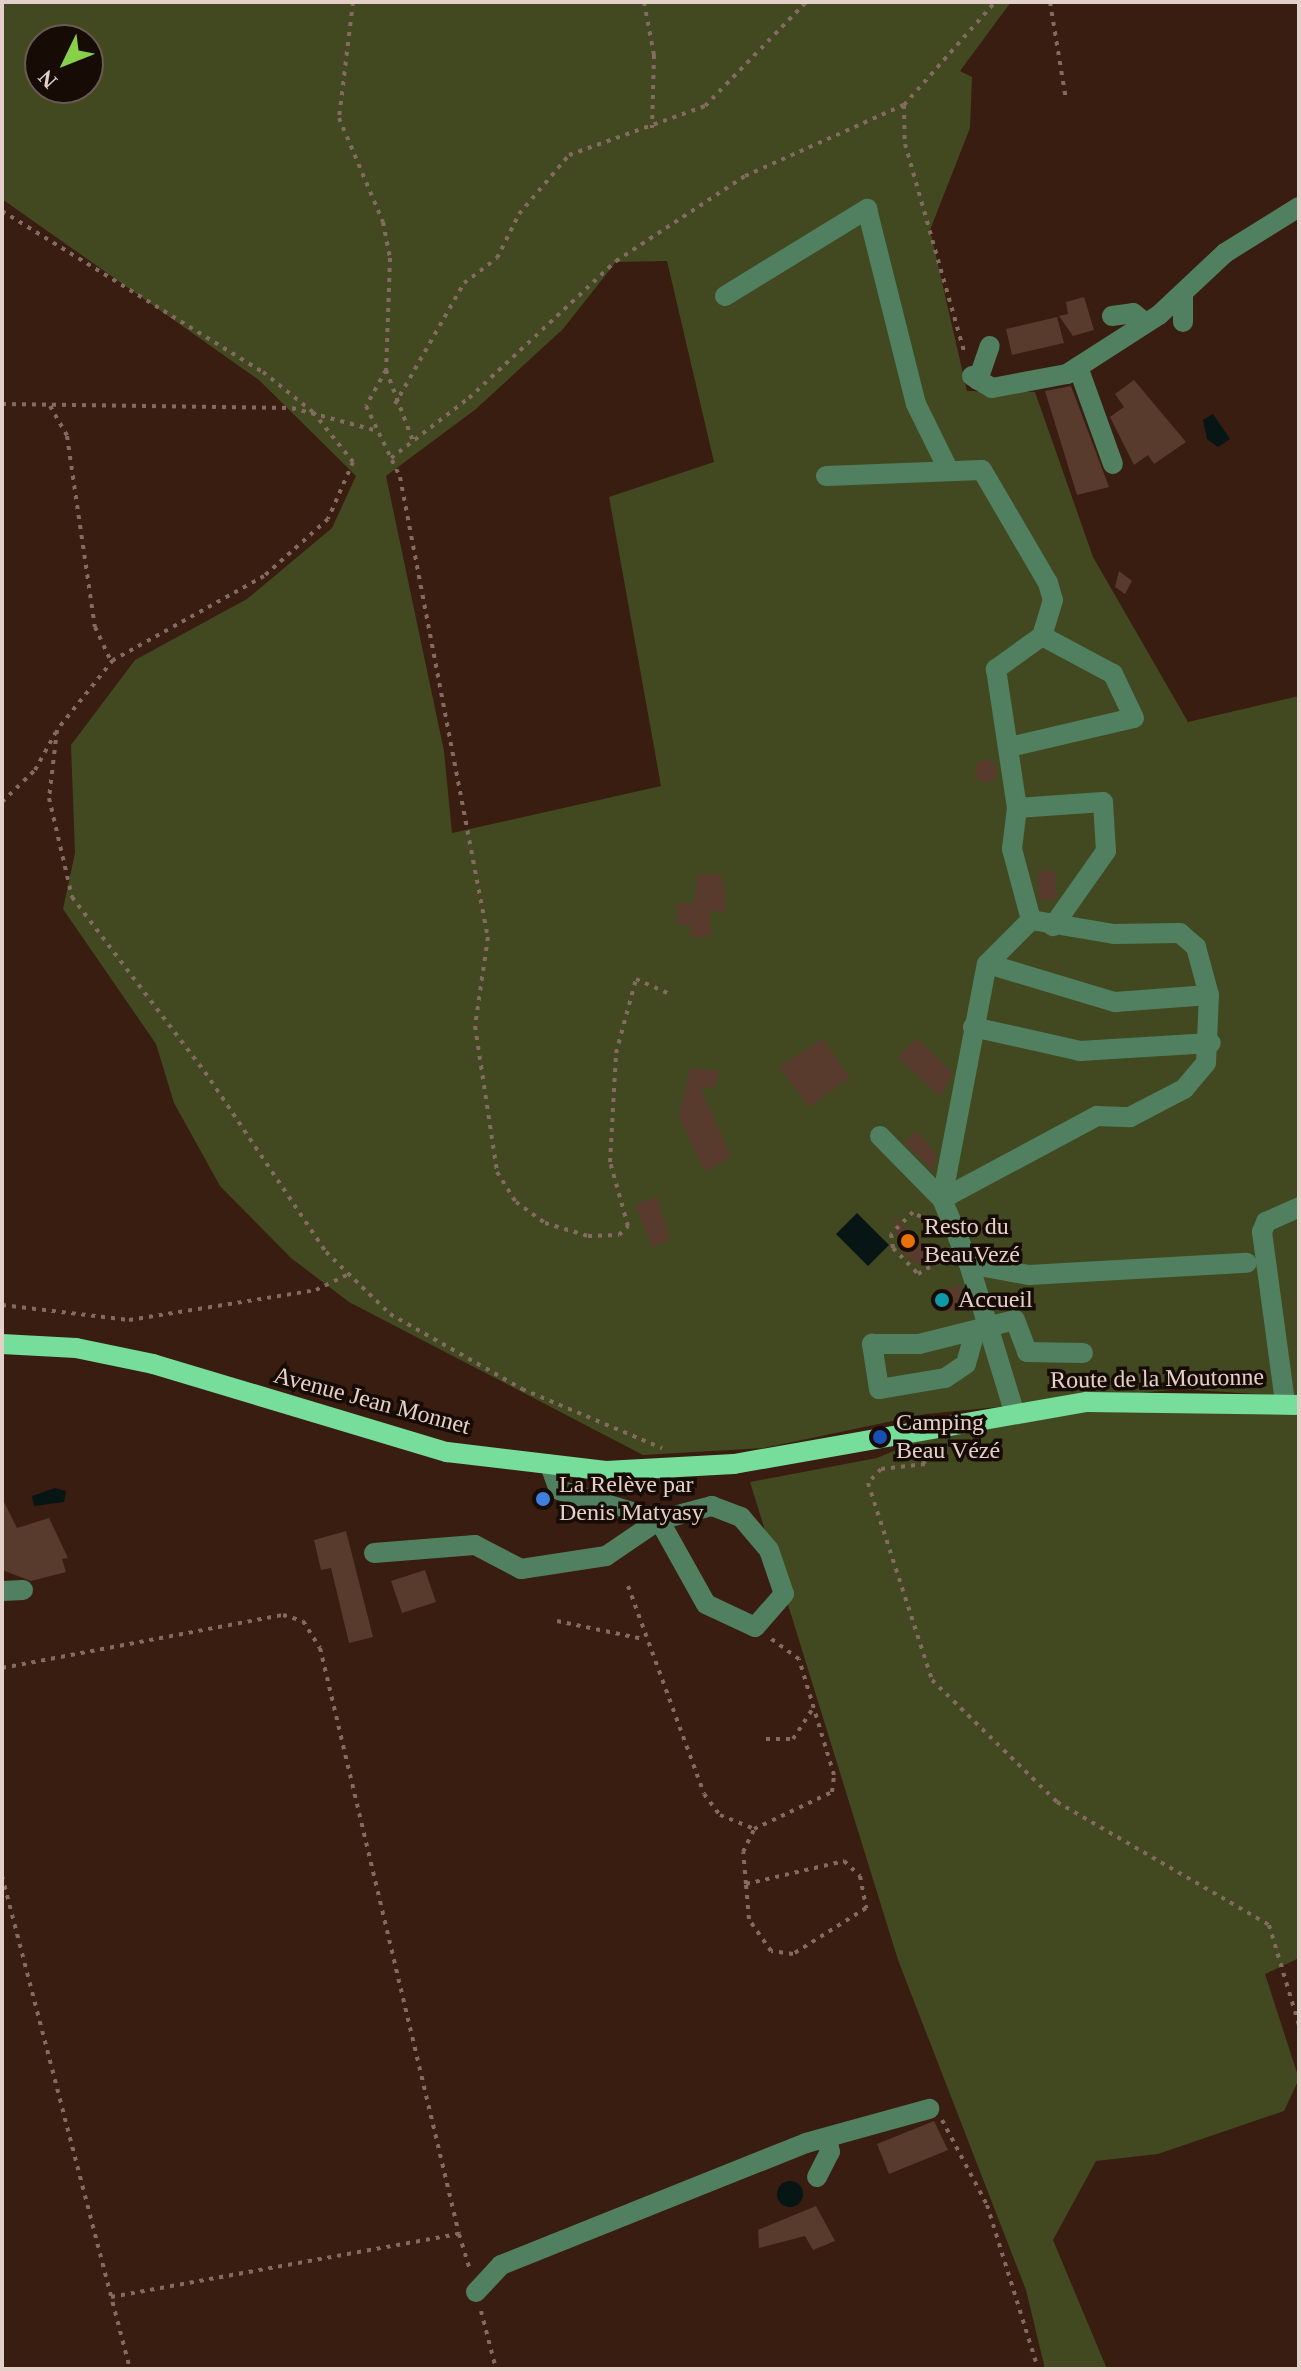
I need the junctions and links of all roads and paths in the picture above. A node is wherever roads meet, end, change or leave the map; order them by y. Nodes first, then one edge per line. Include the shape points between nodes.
1 (353, 2) edge
2 (644, 2) edge
3 (806, 2) edge
4 (995, 2) edge
5 (1050, 2) edge
6 (1066, 100) dead end
7 (904, 105) junction
8 (652, 128) junction
9 (1299, 207) edge
10 (2, 211) edge
11 (1183, 293) junction
12 (725, 296) dead end
13 (1112, 316) dead end
14 (1183, 322) dead end
15 (1146, 323) junction
16 (990, 346) dead end
17 (1078, 367) junction
18 (386, 370) junction
19 (975, 378) junction
20 (2, 404) edge
21 (395, 404) junction
22 (50, 406) junction
23 (313, 412) junction
24 (378, 431) junction
25 (413, 441) junction
26 (391, 458) junction
27 (1113, 464) dead end
28 (948, 469) junction
29 (826, 476) dead end
30 (1042, 636) junction
31 (111, 662) junction
32 (57, 730) junction
33 (1010, 747) junction
34 (2, 802) edge
35 (1017, 808) junction
36 (1031, 920) junction
37 (1053, 926) junction
38 (988, 964) junction
39 (670, 994) dead end
40 (1209, 995) junction
41 (973, 1027) junction
42 (1211, 1043) junction
43 (880, 1136) dead end
44 (942, 1199) junction
45 (1299, 1207) edge
46 (913, 1212) dead end
47 (963, 1257) junction
48 (1247, 1263) dead end
49 (349, 1274) junction
50 (2, 1305) edge
51 (983, 1328) junction
52 (2, 1344) edge
53 (1083, 1353) dead end
54 (1292, 1404) edge
55 (1014, 1411) junction
56 (910, 1430) junction
57 (734, 1464) joint
58 (550, 1465) junction
59 (707, 1466) junction
60 (659, 1520) junction
61 (374, 1553) dead end
62 (628, 1586) dead end
63 (23, 1590) dead end
64 (2, 1591) edge
65 (557, 1621) dead end
66 (755, 1627) junction
67 (643, 1639) junction
68 (2, 1668) edge
69 (815, 1705) junction
70 (766, 1739) dead end
71 (754, 1829) junction
72 (2, 1876) edge
73 (746, 1884) junction
74 (1299, 2025) edge
75 (929, 2109) joint
76 (827, 2138) junction
77 (817, 2177) dead end
78 (459, 2234) junction
79 (476, 2292) junction
80 (111, 2297) junction
81 (130, 2369) edge
82 (496, 2369) edge
83 (1038, 2369) edge

1 - 18 path via 339,118 388,246
2 - 8 path via 654,55
3 - 8 path via 705,106
4 - 7 path
5 - 6 path
7 - 19 path via 905,144
7 - 25 path via 745,176 616,261
8 - 21 path via 569,155 519,214 497,258 464,283
9 - 11 lane via 1225,253
10 - 23 path via 263,372
11 - 14 lane
11 - 15 lane
12 - 28 lane via 867,209 916,404
13 - 15 lane via 1133,313
15 - 17 lane
16 - 19 lane
17 - 19 lane via 1024,385 992,388
17 - 27 lane
18 - 21 path
18 - 24 path via 366,406
20 - 22 path
21 - 25 path
22 - 23 path
22 - 31 path via 67,436 95,627
23 - 24 path
23 - 31 path via 353,462 328,519 264,576
24 - 26 path
25 - 26 path
26 - 39 path via 445,695 488,937 475,1026 497,1172 516,1202 545,1223 588,1236 619,1235 628,1226 610,1162 616,1053 636,979
28 - 29 lane
28 - 30 lane via 982,470 1048,583 1053,600
30 - 33 lane via 996,669
30 - 33 lane via 1113,674 1134,718
31 - 32 path
32 - 34 path via 35,770
32 - 49 path via 49,798 72,897
33 - 35 lane
35 - 36 lane via 1012,849
35 - 37 lane via 1103,802 1106,851
36 - 37 lane
36 - 38 lane
37 - 40 lane via 1180,933 1196,947
38 - 40 lane via 1115,1002
38 - 41 lane
40 - 42 lane
41 - 42 lane via 1080,1051
41 - 44 lane
42 - 44 lane via 1202,1075 1184,1089 1130,1117 1097,1116
43 - 44 lane
44 - 47 lane
45 - 54 lane via 1266,1222 1262,1232
46 - 47 path via 891,1234 893,1248 918,1274
47 - 48 lane via 1029,1275
47 - 51 lane
49 - 50 path via 316,1290 129,1320
49 - 59 path via 390,1314 522,1389
51 - 51 lane via 919,1344 872,1344 879,1389 945,1378 966,1364
51 - 53 lane via 1015,1320 1027,1352
51 - 55 lane
52 - 58 main road, Avenue Jean Monnet via 76,1348 153,1364 447,1452
54 - 55 main road, Route de la Moutonne via 1172,1399
55 - 56 main road, Route de la Moutonne
56 - 57 main road, Route de la Moutonne
56 - 74 path via 925,1464 881,1469 868,1483 932,1680 1057,1802 1269,1925
57 - 59 main road, Avenue Jean Monnet
58 - 59 main road, Avenue Jean Monnet via 606,1471
58 - 60 lane via 559,1490
60 - 61 lane via 606,1556 521,1569 475,1545
60 - 66 lane via 706,1604
60 - 66 lane via 712,1506 741,1517 769,1550 784,1594
62 - 67 path
63 - 64 lane
65 - 67 path
66 - 69 path via 799,1659
67 - 71 path via 704,1794 720,1815
68 - 78 path via 283,1615 303,1621 320,1648
69 - 70 path via 793,1739
69 - 71 path via 832,1792
71 - 73 path via 743,1852
72 - 80 path
73 - 73 path via 749,1919 771,1951 793,1954 866,1908 860,1876 844,1861
75 - 76 lane
75 - 83 path via 953,2129 987,2205
76 - 77 lane via 830,2152
76 - 79 lane via 501,2265
78 - 79 path
78 - 80 path
79 - 82 path
80 - 81 path

